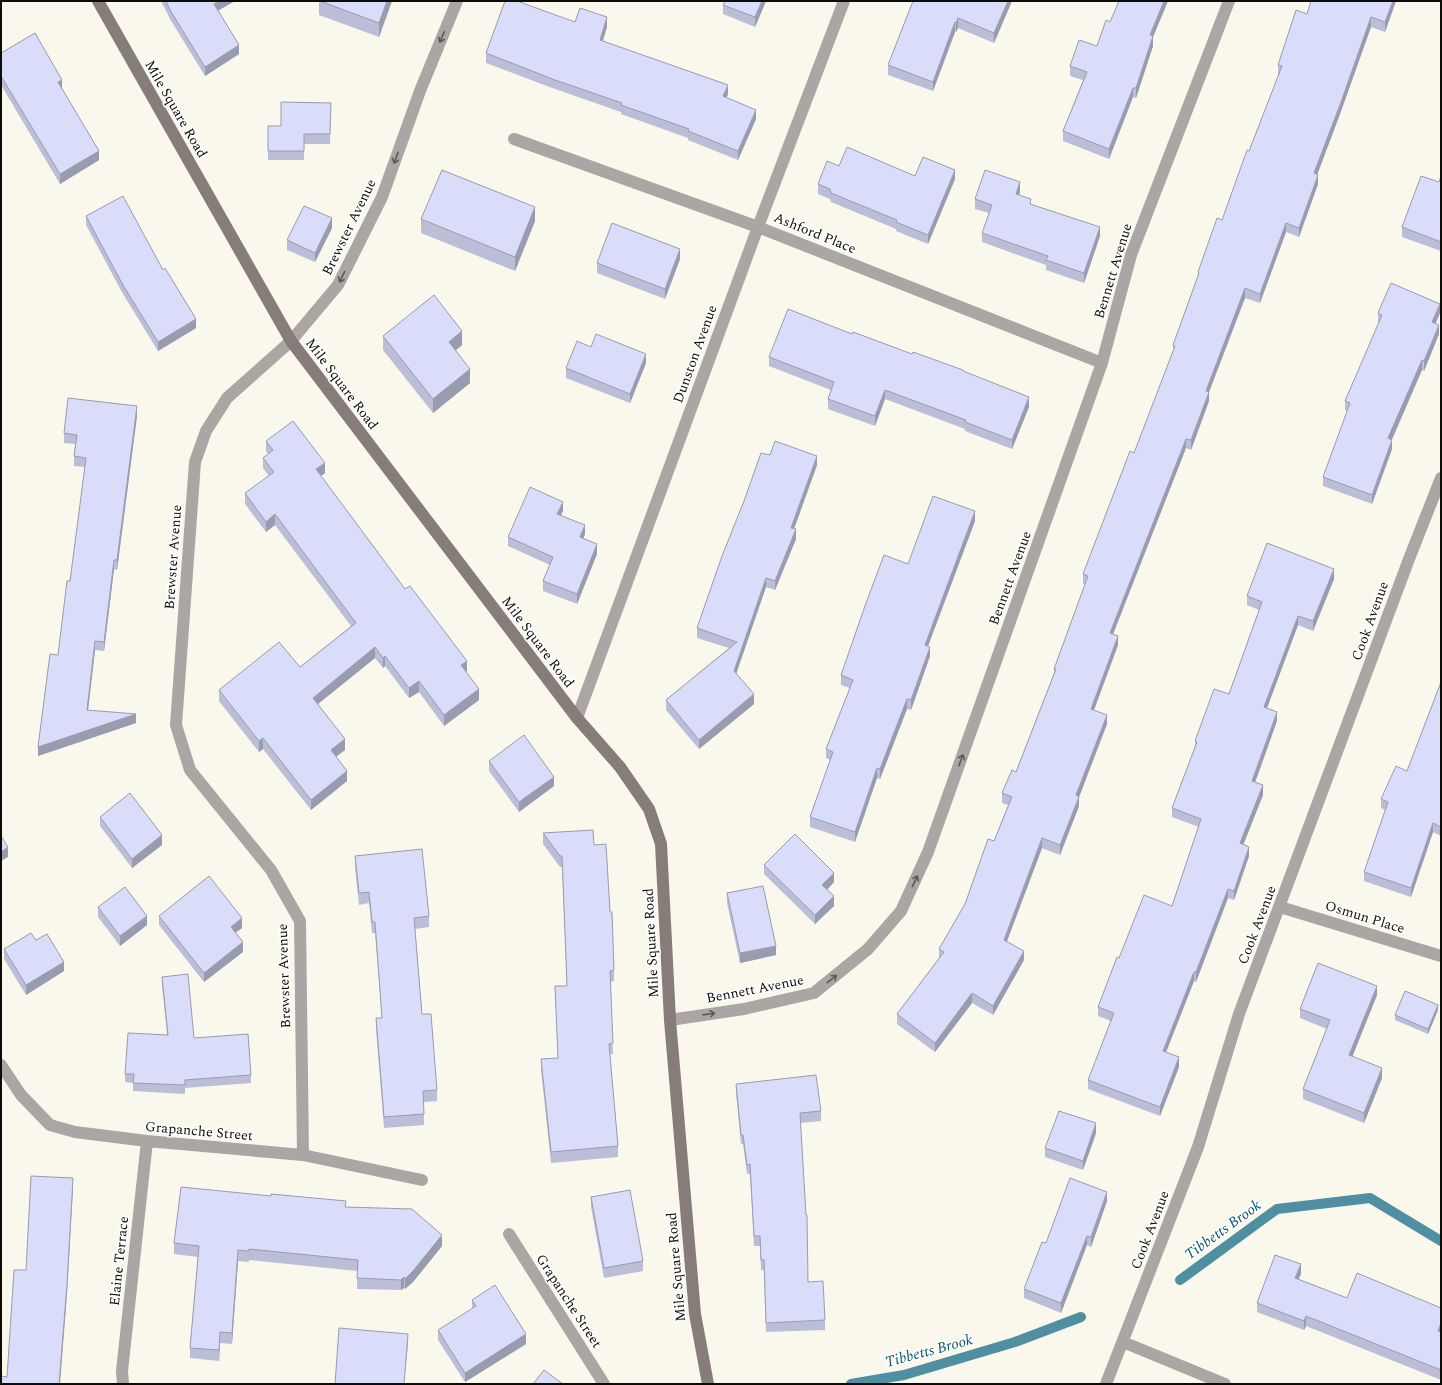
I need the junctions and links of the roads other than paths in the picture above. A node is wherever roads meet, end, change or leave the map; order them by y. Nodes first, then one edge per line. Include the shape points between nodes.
1 (98, 1) edge
2 (457, 1) edge
3 (844, 1) edge
4 (1229, 1) edge
5 (514, 139) dead end
6 (758, 227) junction
7 (291, 341) junction
8 (1102, 363) junction
9 (1441, 478) edge
10 (577, 718) junction
11 (1280, 907) junction
12 (1441, 956) edge
13 (670, 1020) junction
14 (1, 1065) edge
15 (147, 1141) junction
16 (303, 1155) junction
17 (422, 1180) dead end
18 (509, 1234) dead end
19 (1123, 1342) junction
20 (123, 1384) edge
21 (604, 1384) edge
22 (708, 1384) edge
23 (1106, 1384) edge
24 (1225, 1384) edge

1 - 7 street, Mile Square Road
2 -> 7 street, Brewster Avenue via 420,91 382,197 338,285
3 - 6 street, Dunston Avenue
4 - 8 street, Bennett Avenue via 1131,255
5 - 6 street, Ashford Place
6 - 8 street, Ashford Place
6 - 10 street, Dunston Avenue
7 - 10 street, Mile Square Road
7 - 16 street, Brewster Avenue via 227,398 206,431 195,462 176,726 190,770 271,870 300,921
13 -> 8 street, Bennett Avenue via 744,1009 814,993 868,949 901,911 928,852
9 - 11 street, Cook Avenue
10 - 13 street, Mile Square Road via 620,767 649,810 661,844
11 - 12 street, Osmun Place
11 - 19 street, Cook Avenue via 1240,1014 1198,1147
13 - 22 street, Mile Square Road via 695,1314
14 - 15 street, Grapanche Street via 21,1095 50,1126 75,1132
15 - 16 street, Grapanche Street
15 - 20 street, Elaine Terrace via 122,1371
16 - 17 street, Grapanche Street
18 - 21 street, Grapanche Street
19 - 23 street, Cook Avenue
19 - 24 street

